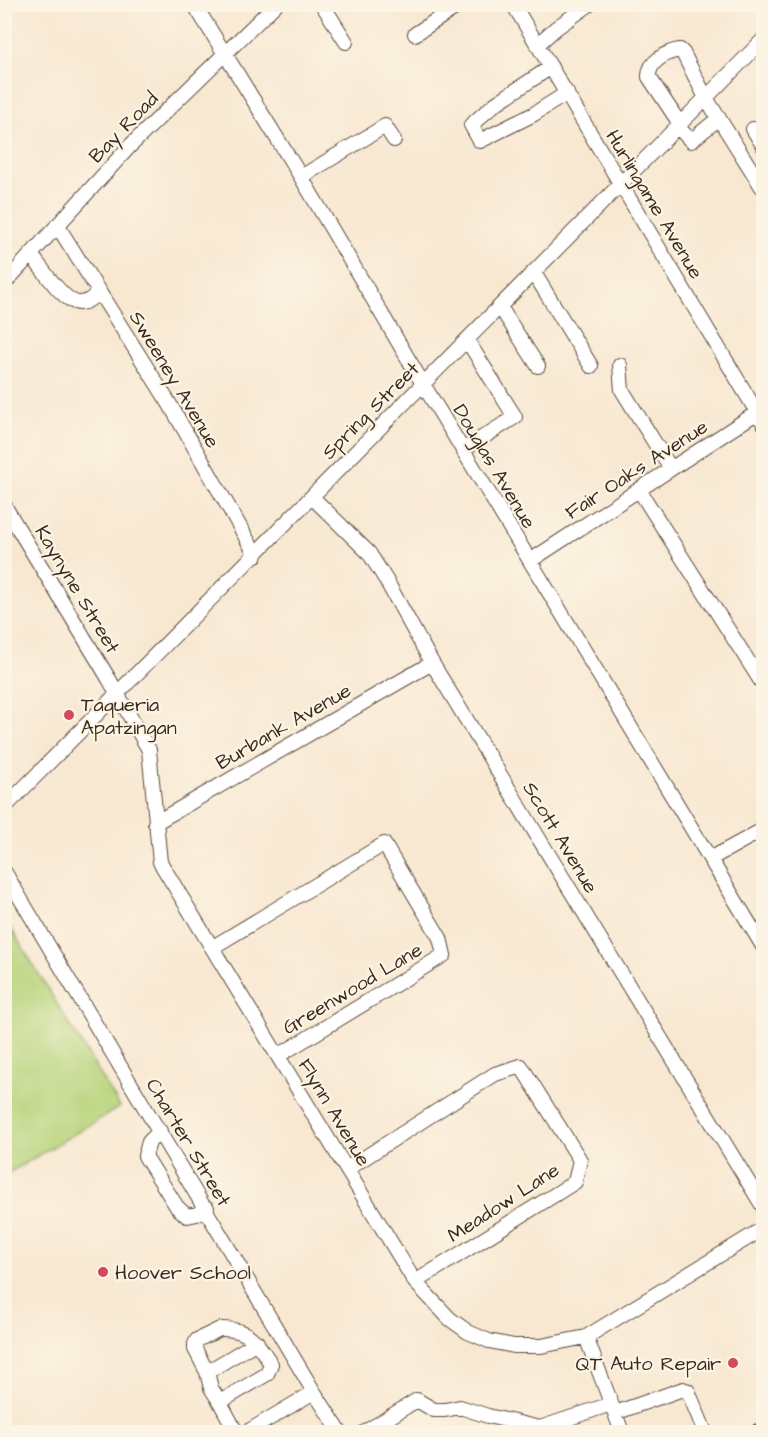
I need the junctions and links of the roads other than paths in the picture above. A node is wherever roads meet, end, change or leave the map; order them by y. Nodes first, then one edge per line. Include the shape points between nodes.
1 (194, 4) edge
2 (276, 4) edge
3 (322, 4) edge
4 (461, 4) edge
5 (513, 4) edge
6 (590, 4) edge
7 (415, 34) dead end
8 (346, 42) dead end
9 (762, 44) edge
10 (537, 45) junction
11 (224, 53) junction
12 (551, 67) junction
13 (567, 93) junction
14 (706, 98) junction
15 (719, 118) junction
16 (679, 125) junction
17 (753, 129) dead end
18 (394, 140) dead end
19 (764, 147) edge
20 (301, 177) junction
21 (620, 185) junction
22 (762, 187) dead end
23 (57, 225) junction
24 (31, 255) junction
25 (534, 273) junction
26 (4, 284) edge
27 (99, 291) junction
28 (500, 307) junction
29 (467, 340) junction
30 (620, 365) dead end
31 (538, 366) dead end
32 (591, 366) dead end
33 (423, 384) junction
34 (761, 414) edge
35 (463, 450) junction
36 (671, 470) junction
37 (639, 490) junction
38 (312, 497) junction
39 (4, 505) edge
40 (256, 555) junction
41 (530, 561) junction
42 (432, 663) junction
43 (764, 686) edge
44 (117, 693) junction
45 (4, 808) edge
46 (155, 823) junction
47 (764, 829) edge
48 (710, 859) junction
49 (4, 871) edge
50 (213, 947) junction
51 (764, 948) edge
52 (278, 1056) junction
53 (160, 1131) junction
54 (347, 1169) junction
55 (207, 1208) junction
56 (764, 1208) edge
57 (764, 1228) edge
58 (415, 1281) junction
59 (586, 1337) junction
60 (257, 1342) junction
61 (207, 1372) junction
62 (314, 1392) junction
63 (220, 1402) junction
64 (613, 1408) junction
65 (764, 1431) edge
66 (236, 1432) edge
67 (247, 1432) edge
68 (340, 1432) edge
69 (365, 1432) edge
70 (622, 1432) edge
71 (705, 1432) edge
72 (759, 1432) edge

1 - 11 street, Douglas Avenue
2 - 11 street, Bay Road
3 - 8 street
4 - 7 street
5 - 10 street, Hurlingame Avenue
6 - 10 street
9 - 14 street, Spring Street
10 - 12 street, Hurlingame Avenue
11 - 20 street, Douglas Avenue
11 - 23 street, Bay Road
12 - 13 street, Hurlingame Avenue
12 - 13 street via 471,125 480,141
13 - 21 street, Hurlingame Avenue
14 - 15 street
14 - 16 street, Spring Street
14 - 16 street via 680,50 654,62 649,77
15 - 16 street via 691,141
15 - 22 street
16 - 21 street, Spring Street
17 - 19 street
18 - 20 street via 385,126
20 - 33 street, Douglas Avenue
21 - 25 street, Spring Street
21 - 34 street, Hurlingame Avenue
23 - 24 street, Bay Road
23 - 27 street, Sweeney Avenue
24 - 26 street, Bay Road
24 - 27 street via 66,298 78,304 87,302
25 - 28 street, Spring Street
25 - 32 street
27 - 40 street, Sweeney Avenue via 170,403
28 - 29 street, Spring Street
28 - 31 street
29 - 33 street, Spring Street
29 - 35 street via 515,417
30 - 36 street via 622,390
33 - 35 street, Douglas Avenue
33 - 38 street, Spring Street
34 - 36 street, Fair Oaks Avenue
35 - 41 street, Douglas Avenue
36 - 37 street, Fair Oaks Avenue
37 - 41 street, Fair Oaks Avenue
37 - 43 street
38 - 40 street, Spring Street
38 - 42 street, Scott Avenue via 369,553
39 - 44 street, Kaynyne Street
40 - 44 street, Spring Street
41 - 48 street, Douglas Avenue
42 - 46 street, Burbank Avenue
42 - 56 street, Scott Avenue
44 - 45 street, Spring Street
44 - 46 street, Flynn Avenue via 148,750
46 - 50 street, Flynn Avenue via 160,862
47 - 48 street
48 - 51 street, Douglas Avenue
49 - 53 street, Charter Street
50 - 52 street, Flynn Avenue
50 - 52 street, Greenwood Lane via 384,844 401,872 440,938 444,955
52 - 54 street, Flynn Avenue
53 - 55 street, Charter Street
53 - 55 street via 149,1142 145,1155 187,1216
54 - 58 street, Flynn Avenue
54 - 58 street, Meadow Lane via 495,1074 520,1066 580,1160 575,1182
55 - 62 street, Charter Street
57 - 59 street
58 - 59 street, Flynn Avenue via 450,1319 489,1341 541,1346
59 - 64 street
60 - 61 street
60 - 61 street via 231,1329 220,1329 197,1340 195,1349
60 - 63 street via 271,1364 267,1374
61 - 63 street
62 - 67 street
62 - 68 street, Charter Street
63 - 66 street
64 - 69 street via 540,1428 460,1407 434,1410 417,1400
64 - 70 street
64 - 71 street via 683,1389 688,1391
65 - 72 main road

